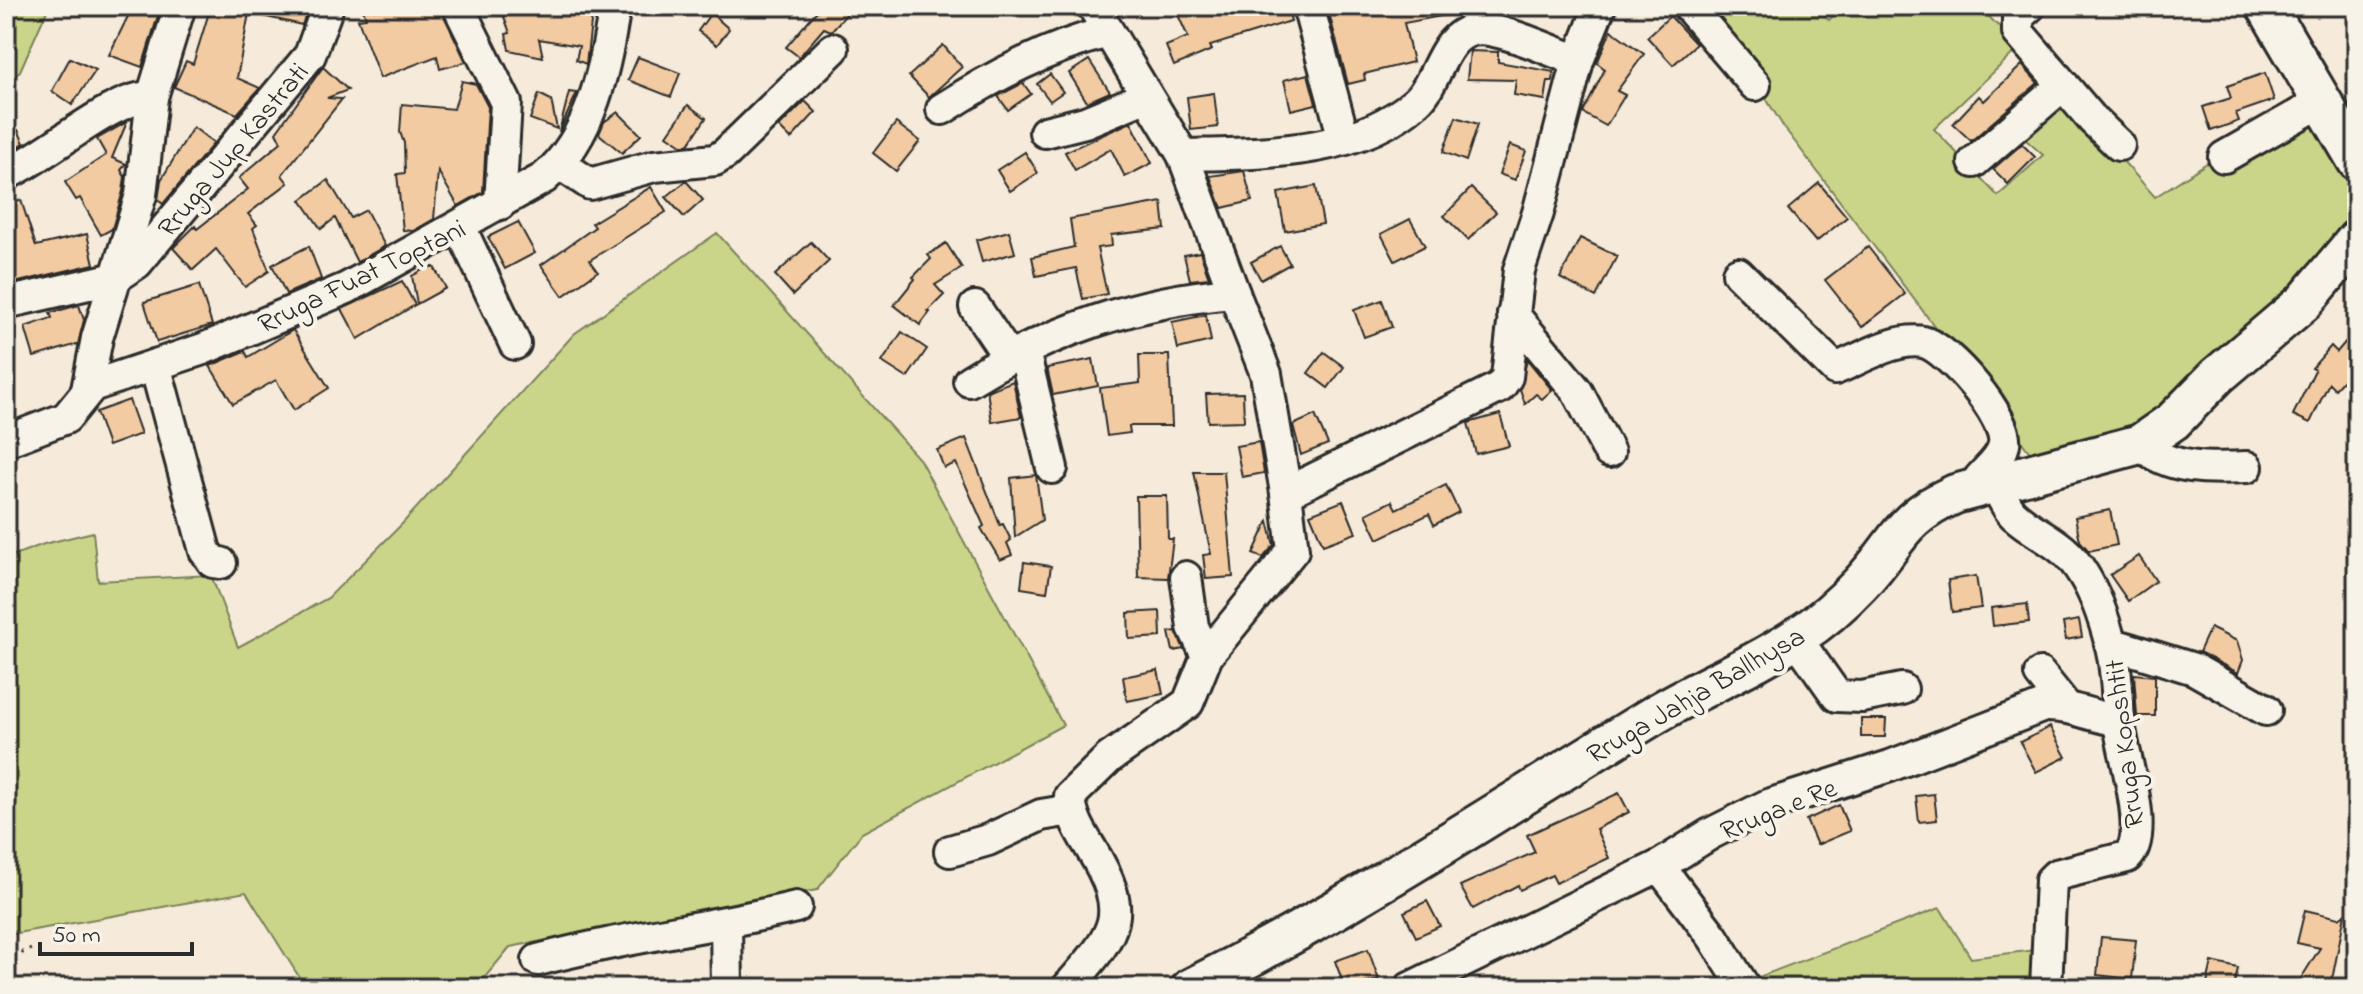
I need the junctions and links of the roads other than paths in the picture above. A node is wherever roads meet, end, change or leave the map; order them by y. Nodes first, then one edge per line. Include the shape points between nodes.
1 (180, 6) edge
2 (328, 6) edge
3 (458, 6) edge
4 (615, 6) edge
5 (1093, 6) edge
6 (1308, 6) edge
7 (1600, 6) edge
8 (1688, 6) edge
9 (2030, 6) edge
10 (2266, 6) edge
11 (1108, 32) junction
12 (833, 49) dead end
13 (1578, 61) junction
14 (1755, 85) dead end
15 (2063, 85) junction
16 (152, 97) junction
17 (1145, 97) junction
18 (2321, 102) junction
19 (942, 109) dead end
20 (1045, 132) dead end
21 (1344, 139) junction
22 (2119, 145) dead end
23 (1183, 155) junction
24 (2224, 157) dead end
25 (2357, 161) edge
26 (1974, 162) dead end
27 (560, 164) junction
28 (6, 174) edge
29 (500, 204) junction
30 (460, 227) junction
31 (2357, 239) edge
32 (1738, 273) dead end
33 (115, 278) junction
34 (1234, 293) junction
35 (6, 303) edge
36 (975, 307) dead end
37 (1513, 314) junction
38 (515, 344) dead end
39 (1016, 354) junction
40 (155, 365) junction
41 (969, 381) dead end
42 (87, 390) junction
43 (6, 441) edge
44 (2140, 444) junction
45 (1609, 452) dead end
46 (2247, 467) dead end
47 (1052, 468) dead end
48 (1987, 486) junction
49 (1286, 493) junction
50 (221, 563) dead end
51 (1186, 577) dead end
52 (1796, 638) junction
53 (2110, 643) junction
54 (1207, 656) junction
55 (2040, 674) dead end
56 (1902, 689) dead end
57 (2065, 705) junction
58 (2266, 710) dead end
59 (2119, 721) junction
60 (1071, 810) junction
61 (950, 851) dead end
62 (1659, 866) junction
63 (796, 907) dead end
64 (726, 924) junction
65 (538, 960) dead end
66 (727, 988) edge
67 (1067, 988) edge
68 (1191, 988) edge
69 (1410, 988) edge
70 (1745, 988) edge
71 (2046, 988) edge

1 - 16 street, Rruga Jup Kastrati
2 - 33 street, Rruga Jup Kastrati via 310,55 191,203 137,263
3 - 29 street via 506,103
4 - 27 street, Rruga Fuat Toptani via 590,110 579,139
5 - 11 street
6 - 21 street
7 - 13 street
8 - 14 street
9 - 15 street via 2018,17 2018,32
10 - 18 main road
11 - 17 street
11 - 19 street via 1015,66
12 - 27 street via 715,160 654,166 590,184
13 - 21 street via 1486,29 1470,30 1454,40 1420,98 1366,134
13 - 37 street via 1519,270
15 - 22 street
15 - 26 street
16 - 28 street via 122,104
16 - 33 street, Rruga Jup Kastrati via 141,195
17 - 20 street
17 - 23 street
18 - 24 street
18 - 25 main road
21 - 23 street via 1275,151
23 - 34 street
27 - 29 street, Rruga Fuat Toptani
29 - 30 street, Rruga Fuat Toptani
30 - 38 street
30 - 40 street, Rruga Fuat Toptani via 347,288
31 - 44 main road, Rruga Jahja Ballhysa via 2304,302 2173,421
32 - 48 street via 1835,369 1903,342 1924,342 1944,351 1989,405 2004,435 2000,454 1979,479
33 - 35 street
33 - 42 street, Rruga Jup Kastrati
34 - 39 street via 1123,312 1071,328
34 - 49 street via 1266,374
36 - 39 street
37 - 45 street via 1577,391
37 - 49 street via 1507,377 1500,387
39 - 41 street
39 - 47 street
40 - 42 street, Rruga Fuat Toptani
40 - 50 street via 205,551
42 - 43 street, Rruga Fuat Toptani via 66,418
44 - 46 street via 2156,459
44 - 48 main road, Rruga Jahja Ballhysa
48 - 52 main road, Rruga Jahja Ballhysa via 1955,494 1909,520 1862,582
48 - 53 street, Rruga Kopshtit via 2011,513 2051,538 2084,575
49 - 54 street via 1293,550
51 - 54 street via 1193,627
52 - 56 street via 1837,696
52 - 68 main road, Rruga Jahja Ballhysa via 1654,715 1262,953
53 - 58 street via 2194,669
53 - 59 street, Rruga Kopshtit
54 - 60 street via 1188,703 1109,758 1070,796
55 - 57 street
57 - 59 street
57 - 62 street, Rruga e Re via 2044,706 1890,766 1768,805
59 - 71 street, Rruga Kopshtit via 2136,812 2133,852 2051,880
60 - 61 street via 1041,815
60 - 67 street via 1106,876 1115,918 1110,935
62 - 69 street, Rruga e Re
62 - 70 street
63 - 64 street
64 - 65 street via 606,942
64 - 66 street

